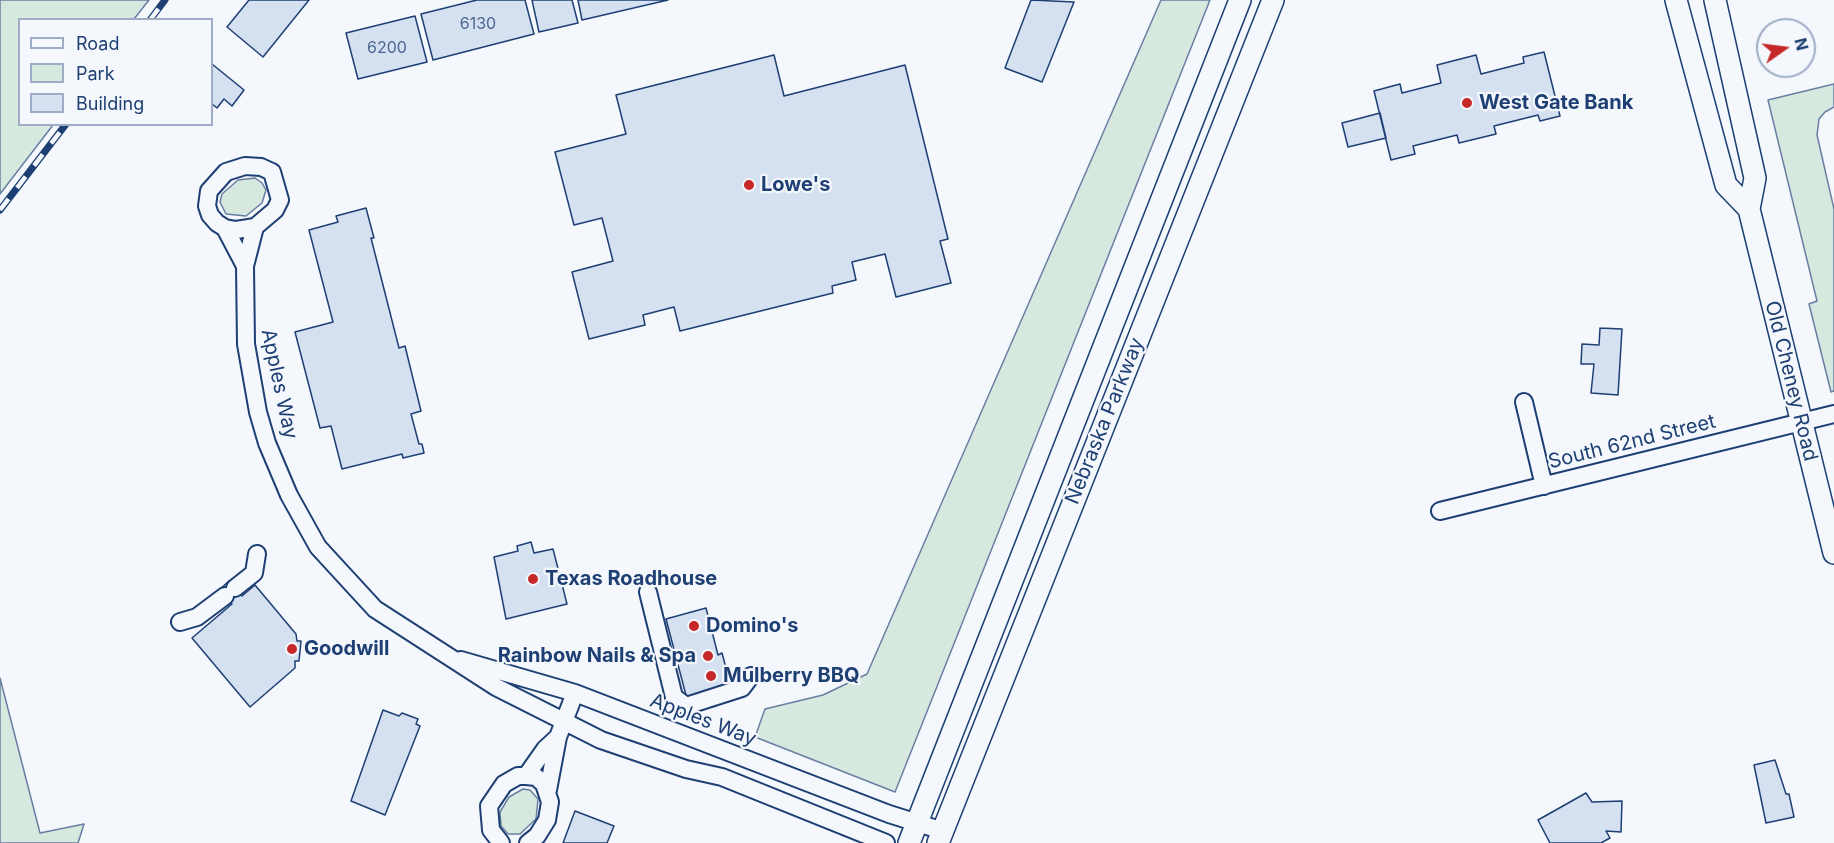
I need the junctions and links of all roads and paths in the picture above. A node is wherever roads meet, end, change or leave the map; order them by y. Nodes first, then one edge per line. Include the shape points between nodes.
1 (1240, 0) edge
2 (1273, 0) edge
3 (1676, 0) edge
4 (1715, 0) edge
5 (1749, 209) junction
6 (255, 227) junction
7 (225, 228) junction
8 (245, 266) junction
9 (1524, 402) dead end
10 (1834, 414) edge
11 (1801, 422) junction
12 (1544, 486) junction
13 (1440, 510) dead end
14 (257, 554) dead end
15 (1834, 554) edge
16 (648, 592) dead end
17 (180, 622) dead end
18 (446, 656) junction
19 (751, 676) dead end
20 (575, 693) junction
21 (567, 720) junction
22 (558, 737) junction
23 (526, 776) junction
24 (548, 790) junction
25 (918, 822) junction
26 (941, 837) edge
27 (501, 843) edge
28 (528, 843) edge
29 (886, 843) edge
30 (909, 843) edge

1 - 25 main road, Nebraska Parkway
2 - 26 main road, Nebraska Parkway
3 - 5 main road via 1726,185
4 - 5 main road, Old Cheney Road via 1755,178
5 - 11 main road, Old Cheney Road
6 - 7 street
6 - 7 street via 275,210 280,200 278,187 272,172 245,166 226,171 209,191 210,215
6 - 8 street, Apples Way
7 - 8 street, Apples Way
8 - 18 street, Apples Way via 246,344 258,412 278,472 301,519 318,548 375,609
9 - 12 street
10 - 11 street, South 62nd Street
11 - 12 street, South 62nd Street
11 - 15 main road, Old Cheney Road
12 - 13 street, South 62nd Street
14 - 17 street via 254,573 197,617
16 - 19 street via 674,698 686,706 742,688
18 - 20 street, Apples Way
18 - 21 street, Apples Way via 496,687
20 - 21 street
20 - 25 street, Apples Way via 866,806
21 - 22 street
21 - 29 street, Apples Way via 601,740 722,777
22 - 23 street
22 - 24 street
23 - 24 street via 536,777
23 - 27 street via 504,784 489,806 491,830
24 - 28 street via 547,820
25 - 26 street, Apples Way
25 - 30 main road, Nebraska Parkway

